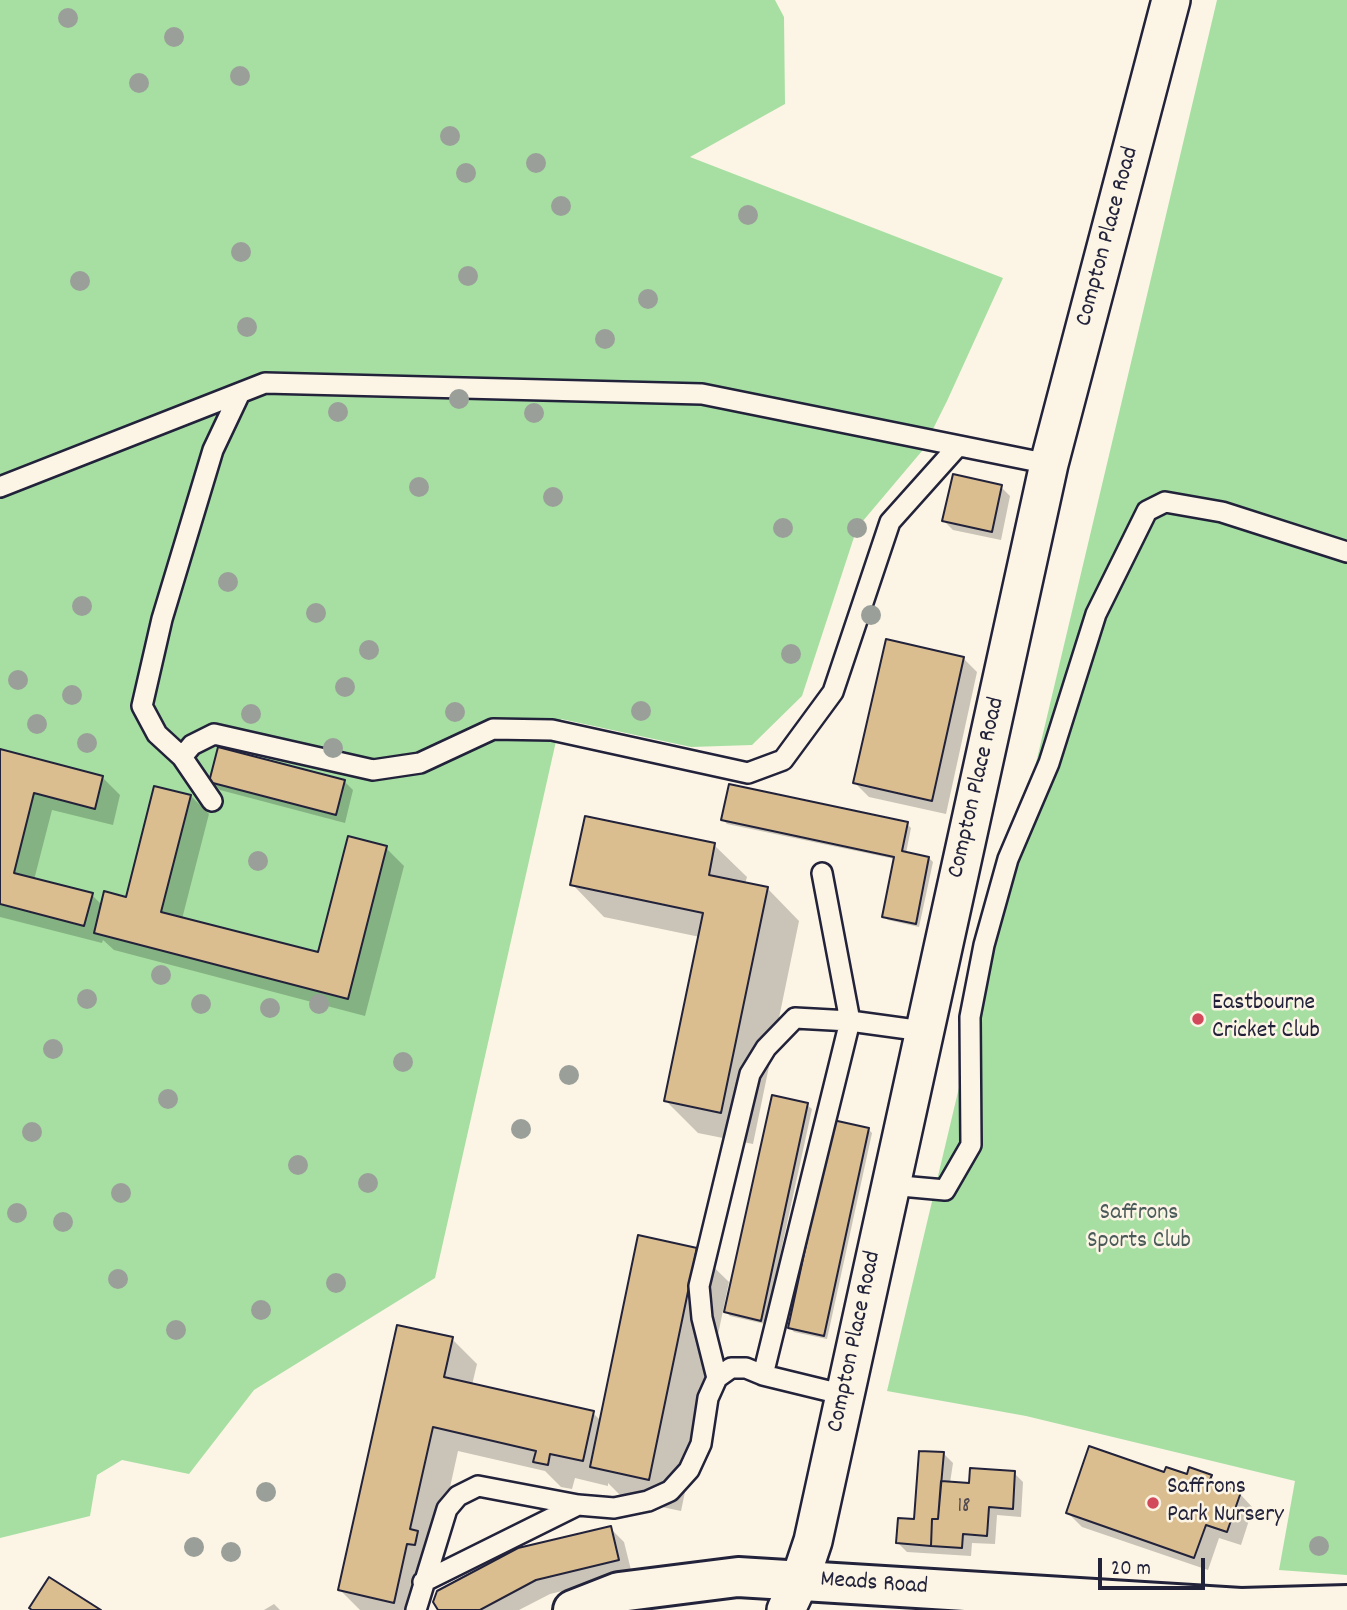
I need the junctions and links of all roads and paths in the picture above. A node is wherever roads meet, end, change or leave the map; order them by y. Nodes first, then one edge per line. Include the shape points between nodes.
1 (1171, 0) edge
2 (240, 393) junction
3 (958, 446) junction
4 (1049, 464) junction
5 (0, 487) edge
6 (1347, 552) edge
7 (182, 757) junction
8 (212, 801) dead end
9 (822, 873) dead end
10 (849, 1021) junction
11 (923, 1031) junction
12 (890, 1185) junction
13 (763, 1375) junction
14 (717, 1378) junction
15 (845, 1395) junction
16 (578, 1505) junction
17 (423, 1582) junction
18 (793, 1595) edge
19 (1347, 1605) edge
20 (416, 1610) edge
21 (573, 1610) edge

1 - 4 street, Compton Place Road
2 - 3 lane via 265,383 702,394
2 - 5 lane
2 - 7 lane via 213,450 162,619 142,706 158,734
3 - 4 lane
3 - 7 lane via 890,522 833,692 783,760 748,774 552,730 493,729 420,763 373,770 214,734 192,745
4 - 11 street, Compton Place Road
6 - 12 lane via 1222,512 1165,502 1147,511 1096,614 1049,763 1008,859 987,933 970,1017 971,1144 946,1190
7 - 8 lane
9 - 10 lane
10 - 11 lane
10 - 13 lane
10 - 14 lane via 795,1017 766,1048 750,1074 699,1286
11 - 12 street, Compton Place Road
12 - 15 street, Compton Place Road
13 - 14 lane via 731,1368
13 - 15 lane
14 - 16 lane via 708,1398 701,1444 689,1470 670,1491 614,1508
15 - 18 street, Compton Place Road via 813,1541
16 - 17 lane
16 - 17 lane via 478,1486 458,1496 447,1509
17 - 20 lane
18 - 19 street, Meads Road via 1241,1608
18 - 21 street, Meads Road via 738,1577 619,1592

